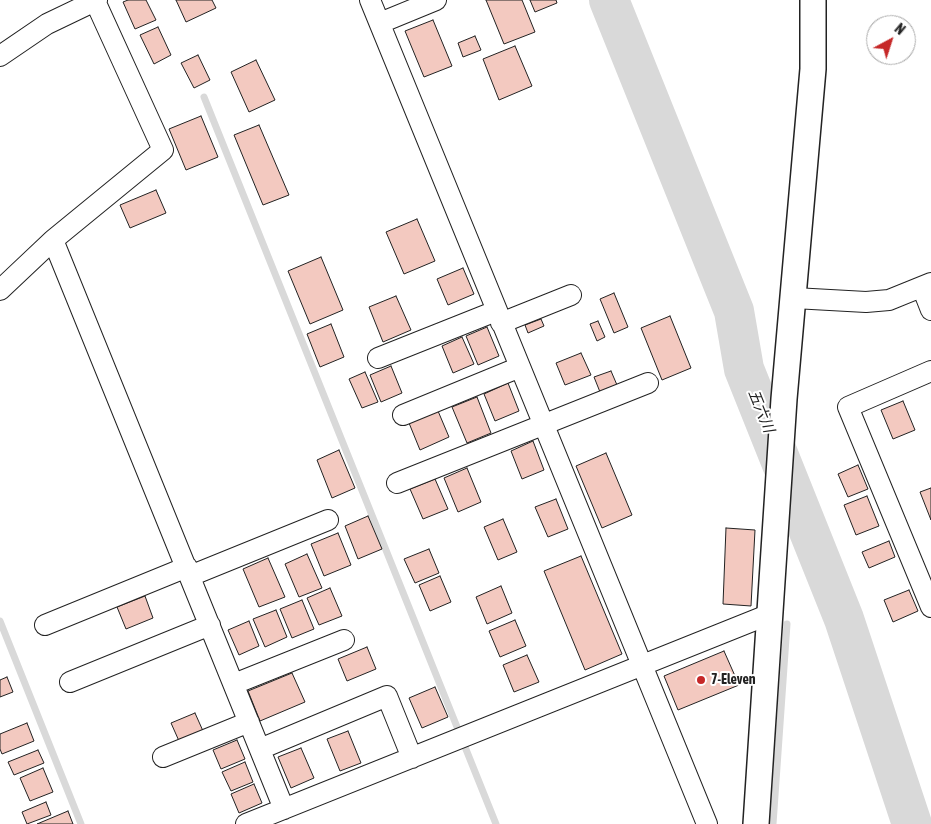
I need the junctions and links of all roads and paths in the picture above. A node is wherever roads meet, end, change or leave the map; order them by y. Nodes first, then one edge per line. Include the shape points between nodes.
1 (370, 0) edge
2 (436, 0) edge
3 (813, 0) edge
4 (96, 1) edge
5 (380, 22) junction
6 (2, 49) edge
7 (53, 240) junction
8 (926, 285) edge
9 (0, 290) edge
10 (571, 295) dead end
11 (794, 298) junction
12 (931, 310) edge
13 (498, 317) junction
14 (378, 358) dead end
15 (520, 367) junction
16 (931, 372) edge
17 (648, 383) dead end
18 (402, 415) dead end
19 (544, 425) junction
20 (396, 483) dead end
21 (328, 520) dead end
22 (188, 572) junction
23 (931, 607) edge
24 (770, 614) junction
25 (45, 625) dead end
26 (210, 625) junction
27 (344, 640) dead end
28 (642, 664) junction
29 (70, 682) dead end
30 (234, 684) junction
31 (249, 722) junction
32 (260, 749) junction
33 (163, 757) dead end
34 (412, 758) junction
35 (284, 809) junction
36 (246, 824) edge
37 (707, 824) edge
38 (756, 824) edge

1 - 5 street
2 - 5 street
3 - 11 street via 812,69
4 - 6 street
4 - 7 street via 163,150
5 - 13 street
7 - 9 street
7 - 22 street
8 - 11 street via 889,300
8 - 12 street
10 - 13 street
11 - 24 street
13 - 14 street
13 - 15 street
15 - 18 street
15 - 19 street
16 - 23 street via 848,407
17 - 19 street
19 - 20 street
19 - 28 street
21 - 22 street
22 - 25 street
22 - 26 street
24 - 28 street
24 - 38 street
26 - 29 street
26 - 30 street
27 - 30 street
28 - 34 street
28 - 37 street
30 - 31 street
31 - 32 street
31 - 33 street
32 - 34 street via 388,696
32 - 35 street
34 - 35 street
35 - 36 street

